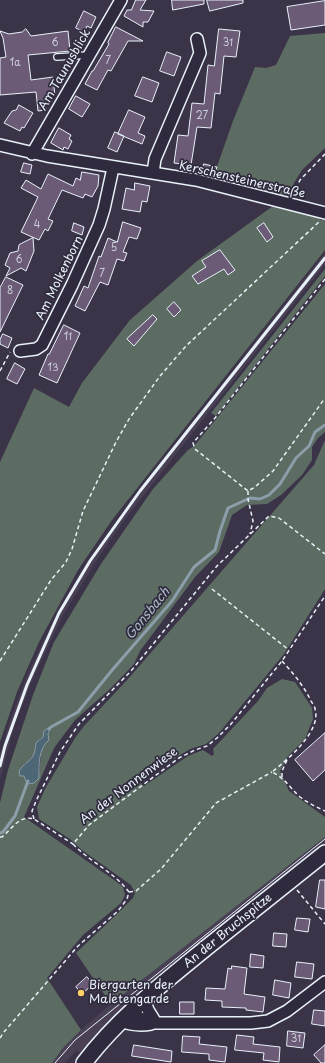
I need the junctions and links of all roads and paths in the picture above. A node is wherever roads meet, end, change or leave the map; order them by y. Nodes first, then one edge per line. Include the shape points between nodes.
1 (121, 0) edge
2 (197, 40) dead end
3 (89, 55) junction
4 (57, 56) dead end
5 (0, 145) edge
6 (32, 154) junction
7 (325, 154) edge
8 (113, 168) junction
9 (153, 173) junction
10 (290, 204) junction
11 (323, 216) edge
12 (325, 278) edge
13 (20, 352) joint
14 (0, 371) edge
15 (325, 398) edge
16 (248, 491) junction
17 (250, 535) junction
18 (325, 554) edge
19 (212, 589) dead end
20 (325, 596) edge
21 (289, 650) junction
22 (0, 661) edge
23 (282, 661) junction
24 (289, 757) junction
25 (272, 772) junction
26 (282, 777) junction
27 (325, 811) edge
28 (34, 818) junction
29 (0, 837) edge
30 (73, 844) junction
31 (325, 853) edge
32 (297, 890) dead end
33 (129, 892) junction
34 (325, 924) edge
35 (325, 982) edge
36 (144, 999) junction
37 (125, 1016) junction
38 (156, 1023) junction
39 (0, 1038) edge
40 (84, 1063) edge

1 - 3 street, Am Taunusblick
2 - 9 street via 200,54 156,159
3 - 4 lane
3 - 6 street, Am Taunusblick
5 - 6 street, Kerschensteinerstraße
6 - 8 street, Kerschensteinerstraße
7 - 10 path via 300,180
8 - 9 street, Kerschensteinerstraße
8 - 13 street, Am Molkenborn via 99,225 66,298 42,344 36,349
9 - 10 street, Kerschensteinerstraße via 196,180
10 - 11 street, Kerschensteinerstraße
11 - 22 path via 186,346 160,376 116,442 83,511 66,562 50,580
12 - 16 path via 193,443 195,449
13 - 14 path via 9,351
15 - 16 path via 273,471
16 - 17 path via 253,521
17 - 18 path via 269,516 279,518
17 - 28 path via 217,566 131,671 79,724 60,752 36,801 32,811
19 - 21 path
20 - 21 path, An der Nonnenwiese
21 - 23 path, An der Nonnenwiese
23 - 24 path via 307,692 316,709 312,728 306,740
23 - 30 path, An der Nonnenwiese via 217,738 207,746 179,758 89,825
24 - 25 path
24 - 26 path
25 - 26 path
25 - 33 path via 216,803 161,869 136,891
26 - 27 path via 300,796
28 - 29 path via 20,820
28 - 30 path
30 - 33 path via 81,853 121,882
31 - 36 main road, An der Bruchspitze
32 - 34 path
33 - 39 path via 118,911 78,946
35 - 38 street via 287,1011 268,1021 251,1024
36 - 37 main road, An der Bruchspitze
36 - 38 street
37 - 38 street via 130,1025
37 - 40 main road, An der Bruchspitze

